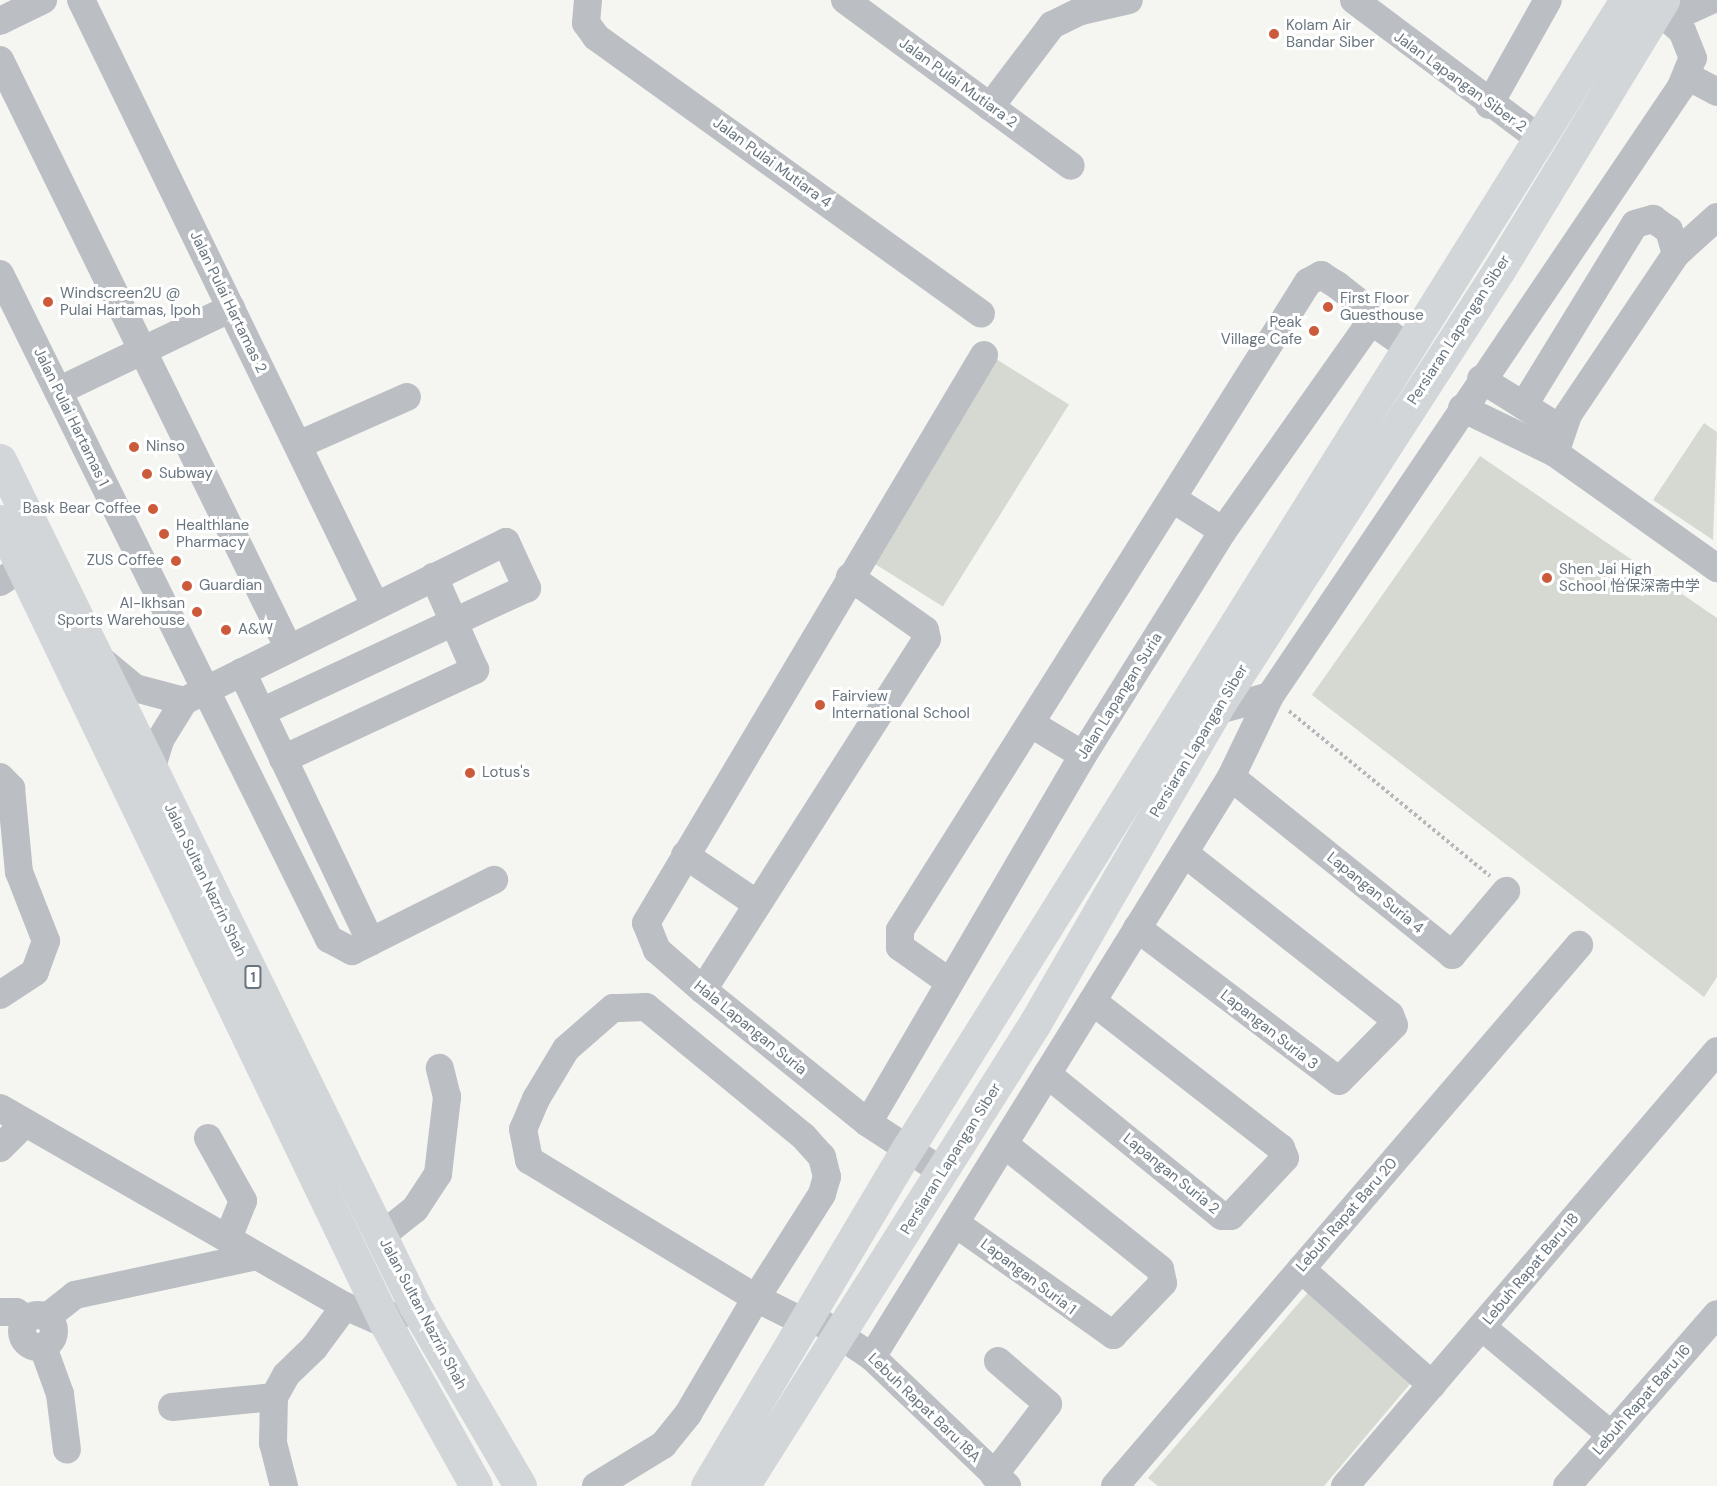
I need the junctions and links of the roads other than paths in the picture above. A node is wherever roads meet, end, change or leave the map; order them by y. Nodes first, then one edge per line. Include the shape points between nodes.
1 (43, 0) edge
2 (81, 0) edge
3 (588, 0) edge
4 (845, 0) edge
5 (1129, 0) edge
6 (1354, 0) edge
7 (1548, 0) edge
8 (1626, 0) edge
9 (1711, 0) edge
10 (1655, 7) edge
11 (0, 21) edge
12 (0, 60) edge
13 (1687, 76) junction
14 (1717, 92) edge
15 (1489, 105) junction
16 (990, 107) junction
17 (1540, 139) junction
18 (1071, 166) dead end
19 (1717, 217) edge
20 (1676, 254) junction
21 (0, 274) edge
22 (231, 308) junction
23 (981, 314) dead end
24 (1371, 321) junction
25 (1408, 347) junction
26 (142, 350) junction
27 (984, 355) dead end
28 (1480, 379) junction
29 (58, 391) junction
30 (407, 397) dead end
31 (1524, 405) junction
32 (1462, 408) junction
33 (1558, 441) junction
34 (298, 445) junction
35 (0, 460) edge
36 (1173, 499) junction
37 (0, 521) edge
38 (1223, 531) junction
39 (1717, 568) edge
40 (12, 575) edge
41 (434, 577) junction
42 (850, 577) junction
43 (375, 605) junction
44 (453, 621) junction
45 (289, 648) junction
46 (94, 651) junction
47 (242, 672) junction
48 (196, 695) junction
49 (1270, 696) junction
50 (1215, 711) junction
51 (261, 712) junction
52 (1033, 725) junction
53 (1178, 743) junction
54 (1083, 755) junction
55 (283, 759) junction
56 (151, 770) junction
57 (0, 777) edge
58 (1231, 777) junction
59 (1184, 853) junction
60 (685, 855) junction
61 (494, 880) dead end
62 (1506, 891) road end
63 (757, 904) junction
64 (1137, 928) junction
65 (371, 942) junction
66 (1579, 945) dead end
67 (948, 981) junction
68 (703, 990) junction
69 (0, 995) edge
70 (1092, 1001) junction
71 (1717, 1051) edge
72 (440, 1068) dead end
73 (1047, 1074) junction
74 (0, 1108) edge
75 (25, 1123) junction
76 (868, 1123) junction
77 (208, 1138) dead end
78 (1004, 1144) junction
79 (0, 1148) edge
80 (908, 1148) junction
81 (943, 1172) junction
82 (955, 1223) junction
83 (229, 1236) junction
84 (381, 1236) junction
85 (257, 1256) junction
86 (1301, 1269) junction
87 (756, 1298) junction
88 (345, 1306) junction
89 (415, 1306) junction
90 (1717, 1314) edge
91 (24, 1316) edge
92 (806, 1318) junction
93 (386, 1324) junction
94 (1482, 1327) junction
95 (841, 1335) junction
96 (872, 1357) junction
97 (998, 1360) dead end
98 (1432, 1385) junction
99 (274, 1397) junction
100 (172, 1407) dead end
101 (1611, 1435) junction
102 (66, 1450) dead end
103 (1001, 1481) edge
104 (470, 1484) edge
105 (284, 1486) edge
106 (520, 1486) edge
107 (596, 1486) edge
108 (707, 1486) edge
109 (743, 1486) edge
110 (1115, 1486) edge
111 (1345, 1486) edge
112 (1567, 1486) edge

1 - 11 street
2 - 22 street, Jalan Pulai Hartamas 2
3 - 23 street, Jalan Pulai Mutiara 4 via 586,23 596,37
4 - 16 street, Jalan Pulai Mutiara 2
5 - 16 street via 1081,11 1052,25
6 - 15 street, Jalan Lapangan Siber 2
7 - 15 street
8 - 17 main road, Persiaran Lapangan Siber
9 - 10 street via 1685,14
10 - 13 street via 1682,31 1693,58
10 - 50 main road, Persiaran Lapangan Siber
12 - 26 street
13 - 14 street
13 - 28 street
15 - 17 street, Jalan Lapangan Siber 2
16 - 18 street, Jalan Pulai Mutiara 2
17 - 25 main road, Persiaran Lapangan Siber
19 - 20 street
20 - 31 street via 1669,230 1653,219 1635,224
20 - 33 street
21 - 29 street, Jalan Pulai Hartamas 1
22 - 26 street
22 - 34 street, Jalan Pulai Hartamas 2
24 - 25 street
24 - 36 street via 1370,311 1337,285 1321,276 1308,282
24 - 38 street, Jalan Lapangan Suria
25 - 53 main road, Persiaran Lapangan Siber
26 - 29 street
26 - 45 street
27 - 42 street
28 - 31 street
28 - 32 street
29 - 48 street, Jalan Pulai Hartamas 1
30 - 34 street
31 - 33 street
32 - 33 street
32 - 49 street
33 - 39 street
34 - 43 street, Jalan Pulai Hartamas 2
35 - 46 main road, Jalan Sultan Nazrin Shah / 1
36 - 38 street
36 - 52 street
37 - 40 main road, Jalan Sultan Nazrin Shah / 1
38 - 54 street, Jalan Lapangan Suria
40 - 93 main road, Jalan Sultan Nazrin Shah / 1
41 - 43 street
41 - 44 street
41 - 44 street via 506,542 527,588
42 - 60 street
42 - 63 street via 925,630 927,639
43 - 45 street
44 - 51 street
44 - 55 street via 475,670
45 - 47 street
46 - 48 street via 135,688
46 - 56 main road, Jalan Sultan Nazrin Shah / 1
47 - 48 street
47 - 51 street
48 - 56 street via 160,740
48 - 65 street, Jalan Pulai Hartamas 1 via 329,939 352,951
49 - 50 street
49 - 58 street
50 - 53 main road, Persiaran Lapangan Siber
51 - 55 street
52 - 54 street
52 - 67 street via 900,930 900,947
53 - 80 main road, Persiaran Lapangan Siber
53 - 81 main road, Persiaran Lapangan Siber
54 - 67 street, Jalan Lapangan Suria
55 - 65 street
56 - 84 main road, Jalan Sultan Nazrin Shah / 1
57 - 69 street via 11,788 19,872 46,942 34,972
58 - 59 street
58 - 62 street, Lapangan Suria 4 via 1452,955
59 - 64 street
59 - 64 street, Lapangan Suria 3 via 1390,1016 1394,1025 1339,1081
60 - 63 street
60 - 68 street, Hala Lapangan Suria via 646,923 657,950
61 - 65 street
63 - 68 street
64 - 70 street
66 - 86 street, Lebuh Rapat Baru 20
67 - 76 street, Jalan Lapangan Suria
68 - 76 street, Hala Lapangan Suria
70 - 73 street
70 - 73 street, Lapangan Suria 2 via 1285,1152 1227,1217
71 - 94 street, Lebuh Rapat Baru 18
72 - 84 street via 447,1097 438,1174 415,1209
73 - 78 street
74 - 75 street
75 - 79 street
75 - 83 street
76 - 80 street, Hala Lapangan Suria
77 - 83 street via 243,1200
78 - 82 street
78 - 82 street, Lapangan Suria 1 via 1164,1276 1122,1331 1102,1331
80 - 81 street, Hala Lapangan Suria
80 - 92 main road, Persiaran Lapangan Siber
81 - 95 main road, Persiaran Lapangan Siber
82 - 96 street
83 - 85 street
84 - 89 main road, Jalan Sultan Nazrin Shah / 1
85 - 88 street
85 - 91 street via 75,1295
86 - 98 street
86 - 110 street, Lebuh Rapat Baru 20
87 - 87 street, Lebuh Rapat Baru 18A via 822,1194 827,1177 822,1157 646,1007 613,1008 566,1049 536,1099 523,1129 529,1160
87 - 92 street, Lebuh Rapat Baru 18A
87 - 107 street via 688,1414 663,1445
88 - 93 street
88 - 99 street
89 - 93 street
89 - 106 main road, Jalan Sultan Nazrin Shah / 1
90 - 101 street, Lebuh Rapat Baru 16
91 - 102 street via 24,1340 43,1347 60,1394
92 - 95 street, Lebuh Rapat Baru 18A
92 - 108 main road, Persiaran Lapangan Siber
93 - 104 main road, Jalan Sultan Nazrin Shah / 1
94 - 98 street, Lebuh Rapat Baru 18
94 - 101 street
95 - 96 street, Lebuh Rapat Baru 18A
95 - 109 main road, Persiaran Lapangan Siber
96 - 103 street, Lebuh Rapat Baru 18A
97 - 103 street via 1048,1404
98 - 111 street, Lebuh Rapat Baru 18
99 - 100 street
99 - 105 street via 273,1443
101 - 112 street, Lebuh Rapat Baru 16

